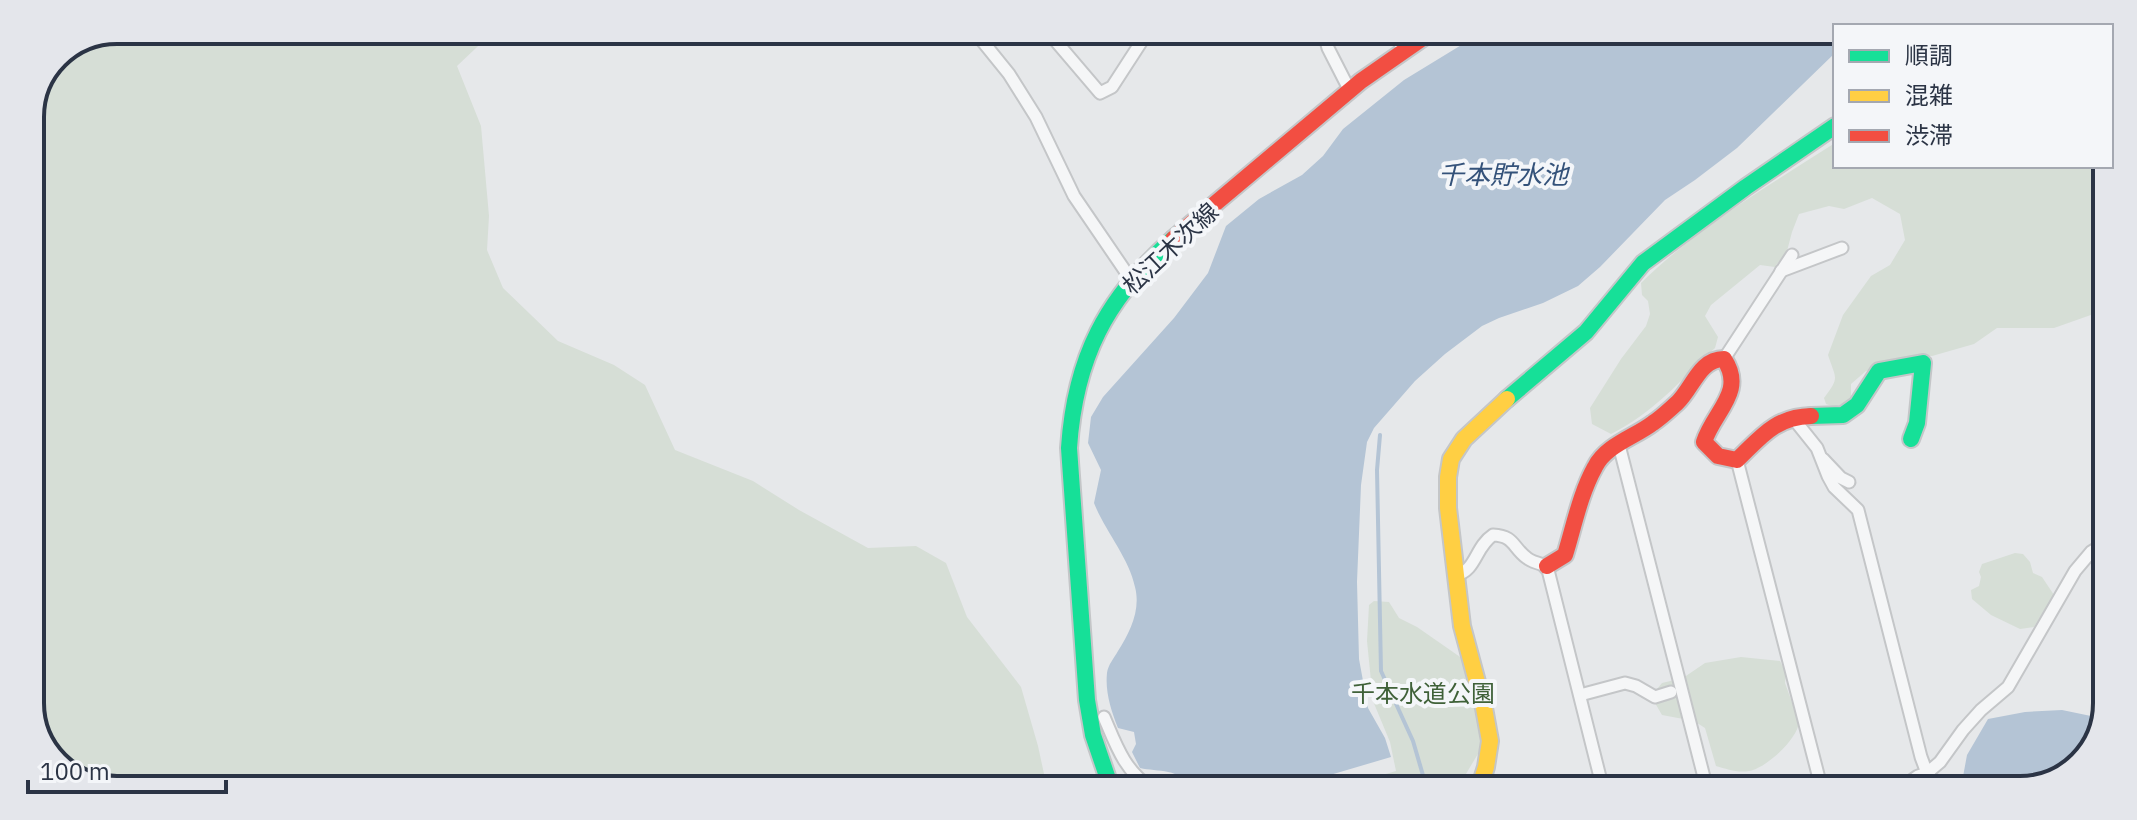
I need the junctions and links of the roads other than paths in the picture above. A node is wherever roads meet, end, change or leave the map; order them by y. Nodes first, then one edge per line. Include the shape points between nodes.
1 (988, 44) edge
2 (1058, 44) edge
3 (1140, 44) edge
4 (1327, 44) edge
5 (1400, 44) edge
6 (1411, 44) edge
7 (1403, 49) junction
8 (1350, 91) junction
9 (1833, 127) edge
10 (1842, 248) dead end
11 (1792, 255) dead end
12 (1781, 271) junction
13 (1132, 281) junction
14 (1724, 359) junction
15 (1793, 418) junction
16 (1911, 439) dead end
17 (1619, 445) junction
18 (1820, 456) junction
19 (1737, 460) junction
20 (1849, 482) dead end
21 (2093, 551) edge
22 (1547, 566) junction
23 (1456, 575) junction
24 (1671, 692) dead end
25 (1580, 695) junction
26 (1104, 717) dead end
27 (1927, 773) junction
28 (1106, 776) edge
29 (1136, 776) edge
30 (1483, 776) edge
31 (1600, 776) edge
32 (1704, 776) edge
33 (1818, 776) edge
34 (1918, 776) edge
35 (1929, 776) edge

1 - 13 street via 1036,117 1074,196
2 - 3 street via 1100,93 1112,87
4 - 8 street
5 - 7 street
6 - 7 street, 松江木次線
7 - 8 street, 松江木次線
8 - 13 street, 松江木次線
9 - 23 street via 1643,263 1586,332 1464,439 1451,459 1448,477
10 - 12 street
11 - 12 street
12 - 14 street
13 - 28 street, 松江木次線 via 1096,333 1070,414 1087,700
14 - 17 street via 1706,364 1680,400
14 - 19 street via 1733,380 1704,442 1713,454
15 - 16 street via 1843,415 1857,405 1879,371 1923,363
15 - 18 street
15 - 19 street via 1768,430
17 - 22 street via 1595,466 1565,555
17 - 32 street
18 - 20 street
18 - 27 street via 1834,487 1858,510
19 - 33 street
21 - 27 street via 2075,571 2008,687
22 - 23 street via 1527,559 1510,539 1493,535 1480,547 1472,566
22 - 25 street
23 - 30 street via 1462,626 1490,741
24 - 25 street via 1655,697 1625,683
25 - 31 street
26 - 29 street via 1124,764
27 - 34 street
27 - 35 street

